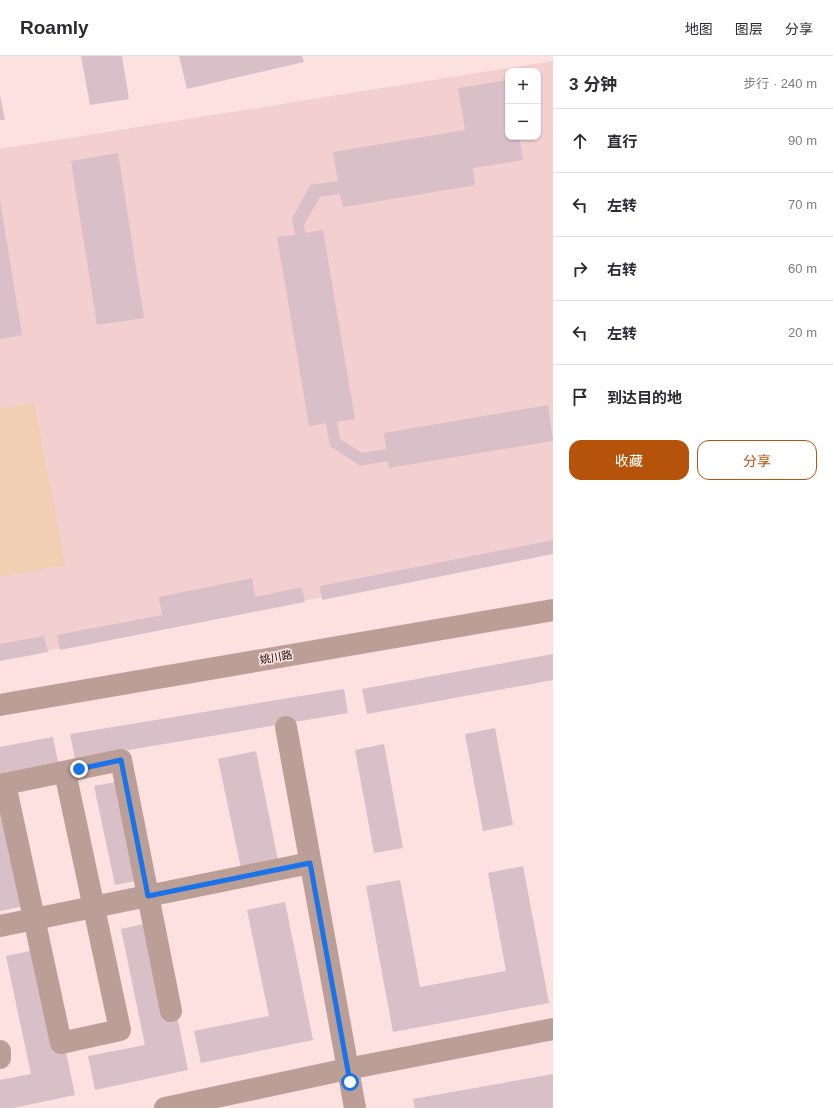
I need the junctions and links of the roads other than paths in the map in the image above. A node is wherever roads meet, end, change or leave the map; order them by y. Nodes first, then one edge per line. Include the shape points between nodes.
1 (553, 610) edge
2 (0, 705) edge
3 (286, 727) dead end
4 (65, 772) junction
5 (3, 784) edge
6 (310, 863) junction
7 (148, 896) junction
8 (34, 919) junction
9 (0, 926) edge
10 (171, 1011) dead end
11 (553, 1029) edge
12 (0, 1051) edge
13 (0, 1058) edge
14 (347, 1069) junction
15 (165, 1108) edge
16 (355, 1108) edge

1 - 2 street, 姚川路
3 - 6 street
4 - 5 street
4 - 7 street via 121,760
4 - 8 street via 120,1030 60,1043
5 - 8 street
6 - 7 street
6 - 14 street
7 - 8 street
7 - 10 street
8 - 9 street
11 - 14 street
12 - 13 street
14 - 15 street
14 - 16 street

